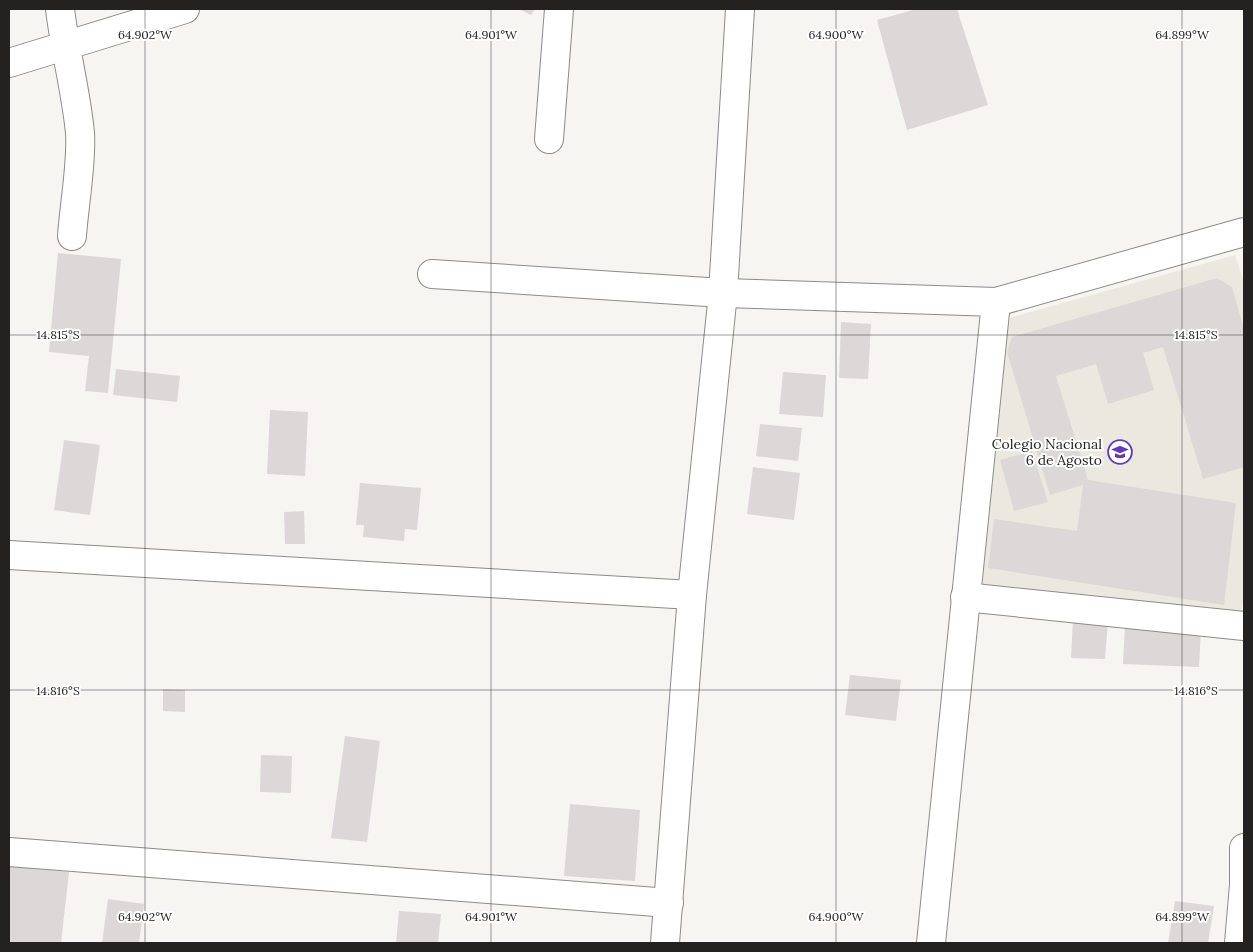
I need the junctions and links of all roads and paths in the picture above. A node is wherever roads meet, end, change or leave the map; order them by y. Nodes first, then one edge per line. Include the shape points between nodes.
1 (60, 9) edge
2 (185, 9) edge
3 (559, 9) edge
4 (740, 9) edge
5 (64, 48) junction
6 (9, 63) edge
7 (549, 139) dead end
8 (1244, 232) edge
9 (72, 236) dead end
10 (432, 274) dead end
11 (723, 293) junction
12 (996, 302) junction
13 (9, 554) edge
14 (692, 595) junction
15 (965, 597) junction
16 (1244, 626) edge
17 (9, 852) edge
18 (1244, 868) edge
19 (669, 903) junction
20 (665, 943) edge
21 (931, 943) edge
22 (1239, 943) edge

1 - 5 street
2 - 5 street
3 - 7 street
4 - 11 street
5 - 6 street
5 - 9 street via 74,88 80,135
8 - 12 street
10 - 11 street
11 - 12 street
11 - 14 street
12 - 15 street
13 - 14 street
14 - 19 street
15 - 16 street
15 - 21 street
17 - 19 street
18 - 22 street
19 - 20 street

